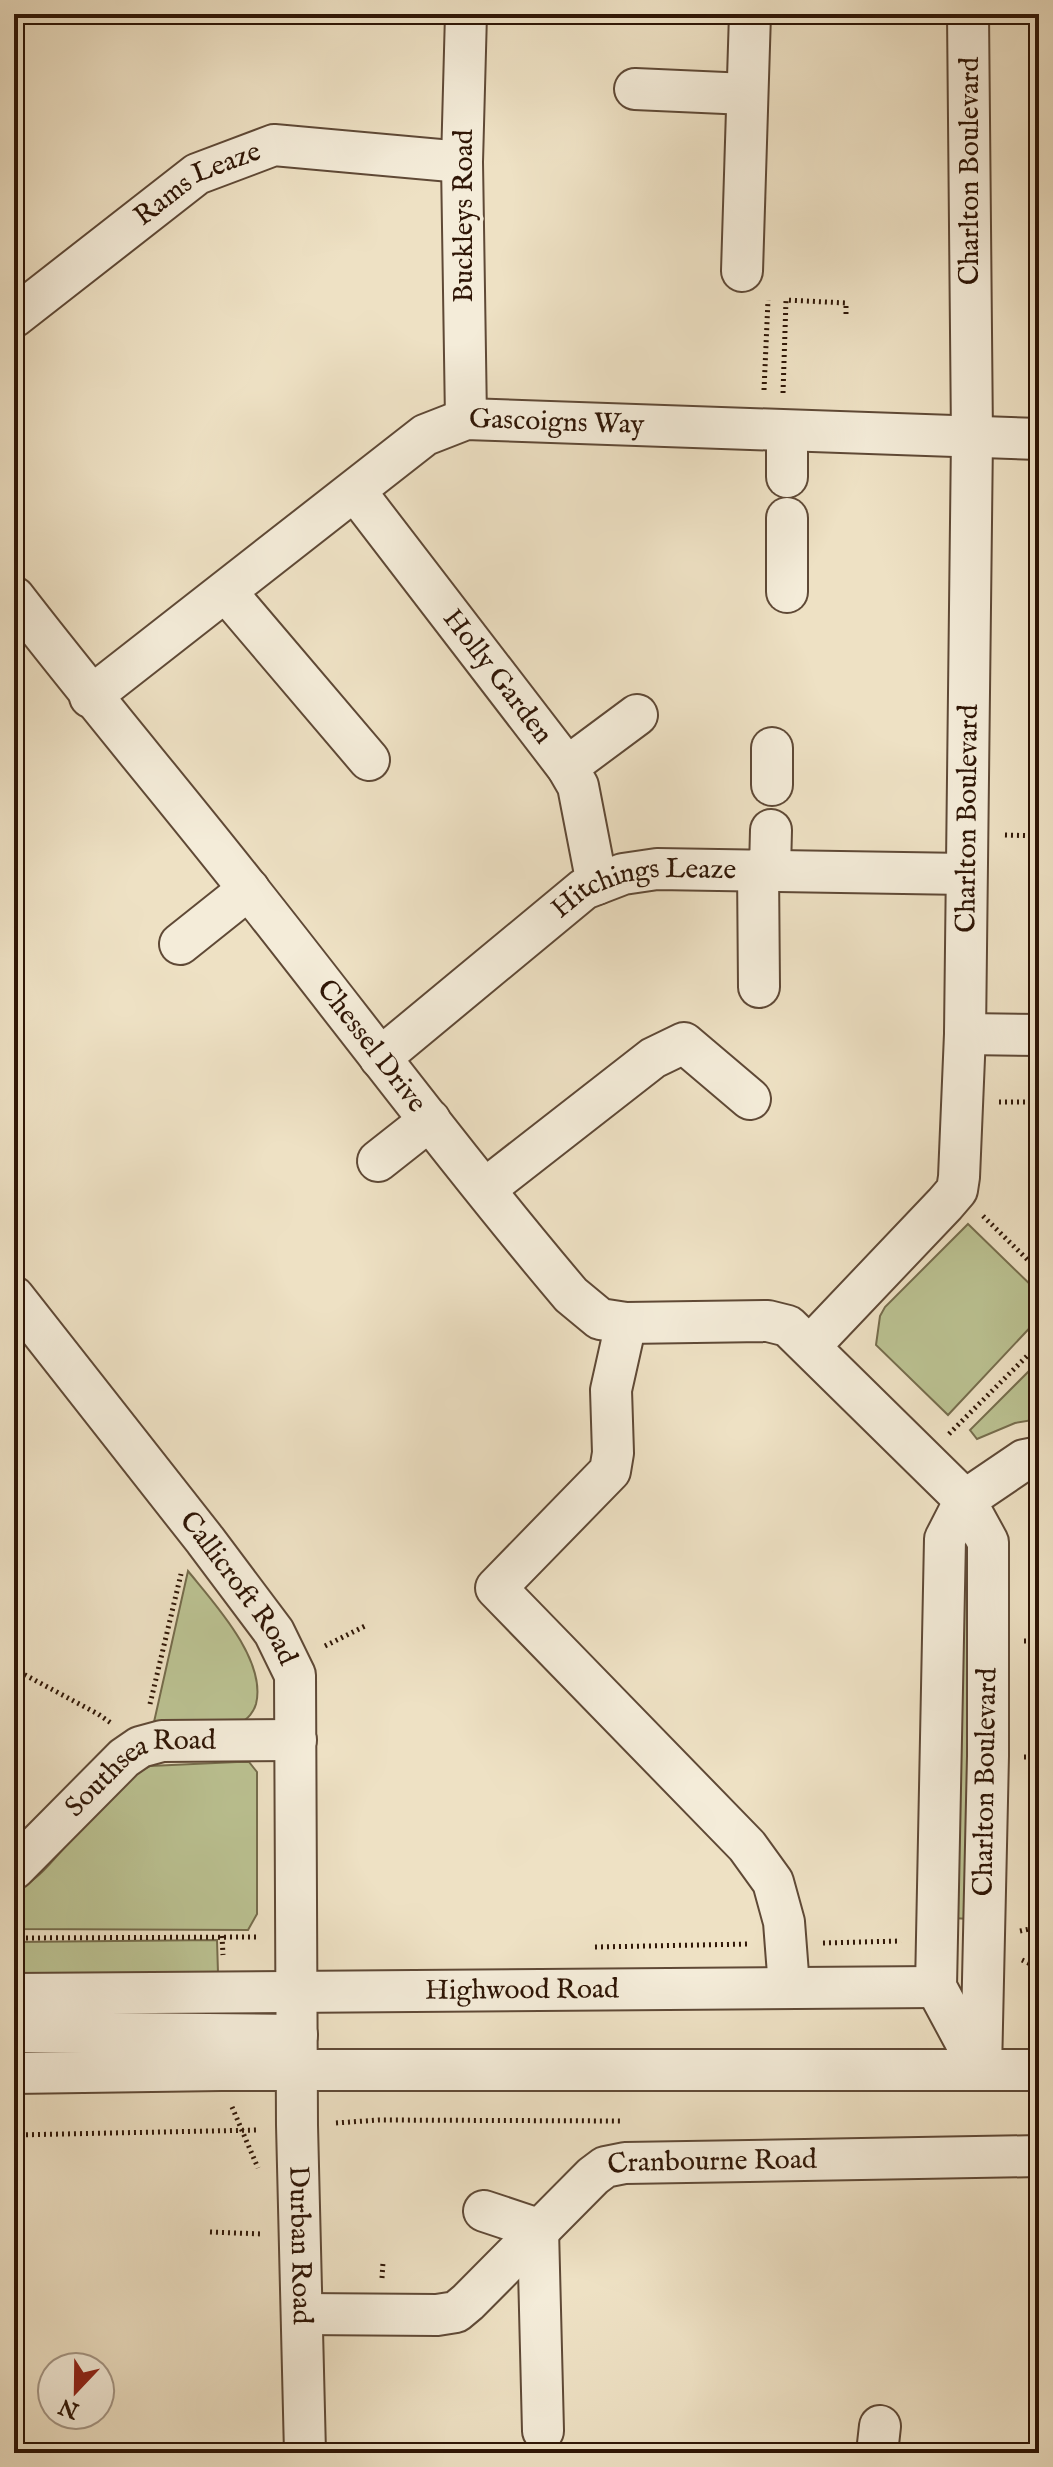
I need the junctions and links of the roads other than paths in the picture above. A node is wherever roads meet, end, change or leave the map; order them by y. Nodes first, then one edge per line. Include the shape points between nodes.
1 (466, 14) edge
2 (750, 14) edge
3 (968, 14) edge
4 (635, 89) dead end
5 (747, 94) junction
6 (462, 162) junction
7 (742, 271) road end
8 (14, 317) edge
9 (466, 419) junction
10 (777, 431) junction
11 (972, 437) junction
12 (1039, 439) edge
13 (787, 477) dead end
14 (355, 491) junction
15 (787, 518) dead end
16 (787, 592) dead end
17 (227, 593) junction
18 (14, 597) edge
19 (90, 697) junction
20 (637, 715) dead end
21 (369, 760) dead end
22 (567, 767) junction
23 (771, 830) dead end
24 (764, 869) junction
25 (966, 874) junction
26 (597, 884) junction
27 (249, 889) junction
28 (180, 944) dead end
29 (759, 987) dead end
30 (965, 1034) junction
31 (1039, 1035) edge
32 (380, 1058) junction
33 (750, 1099) dead end
34 (430, 1120) junction
35 (378, 1161) dead end
36 (485, 1189) junction
37 (14, 1297) edge
38 (626, 1323) junction
39 (810, 1346) junction
40 (1039, 1457) edge
41 (965, 1500) junction
42 (296, 1740) junction
43 (14, 1869) edge
44 (789, 1987) junction
45 (936, 1987) junction
46 (298, 1991) junction
47 (14, 1994) edge
48 (14, 2032) edge
49 (297, 2053) junction
50 (981, 2070) junction
51 (1039, 2070) edge
52 (14, 2073) edge
53 (1039, 2156) edge
54 (484, 2211) dead end
55 (538, 2229) junction
56 (302, 2314) junction
57 (543, 2431) dead end
58 (305, 2453) edge

1 - 6 street, Buckleys Road
2 - 5 street
3 - 11 street, Charlton Boulevard
4 - 5 street
5 - 7 street
6 - 8 street, Rams Leaze via 274,145 197,174
6 - 9 street, Buckleys Road
9 - 10 street, Gascoigns Way
9 - 14 street, Gascoigns Way via 425,435
10 - 11 street, Gascoigns Way
10 - 13 street
11 - 12 street, Gascoigns Way
11 - 25 street, Charlton Boulevard
14 - 17 street, Gascoigns Way
14 - 22 street, Holly Garden
15 - 16 street
17 - 19 street, Gascoigns Way
17 - 21 street
18 - 19 street, Chessel Drive
19 - 27 street, Chessel Drive
20 - 22 street
22 - 26 street, Holly Garden via 578,786
23 - 24 street
24 - 25 street, Hitchings Leaze
24 - 26 street, Hitchings Leaze via 657,869
24 - 29 street
25 - 30 street, Charlton Boulevard
26 - 32 street, Hitchings Leaze via 584,889
27 - 28 street
27 - 32 street, Chessel Drive
30 - 31 street
30 - 39 street, Charlton Boulevard via 957,1190
32 - 34 street, Chessel Drive
33 - 36 street via 684,1043 653,1058
34 - 35 street
34 - 36 street, Chessel Drive
36 - 38 street, Chessel Drive via 571,1295 600,1319
37 - 42 street, Callicroft Road via 304,1667
38 - 39 street, Chessel Drive via 768,1321 788,1326
38 - 44 street via 611,1390 610,1471 496,1588 747,1846 773,1882 787,1943
39 - 41 street, Charlton Boulevard
40 - 41 street via 1024,1460
41 - 45 street, Charlton Boulevard via 945,1539
41 - 50 street, Charlton Boulevard via 988,1542
42 - 43 street, Southsea Road via 162,1741 140,1747
42 - 46 street, Callicroft Road via 313,1858 297,1938
44 - 45 street, Highwood Road
44 - 46 street, Highwood Road
45 - 50 street
46 - 47 street, Highwood Road
46 - 49 street, Callicroft Road
48 - 49 street
49 - 50 street
49 - 52 street
49 - 56 street, Durban Road
50 - 51 street
53 - 55 street, Cranbourne Road via 625,2163 593,2176
54 - 55 street
55 - 56 street, Cranbourne Road via 456,2312
55 - 57 street
56 - 58 street, Durban Road

